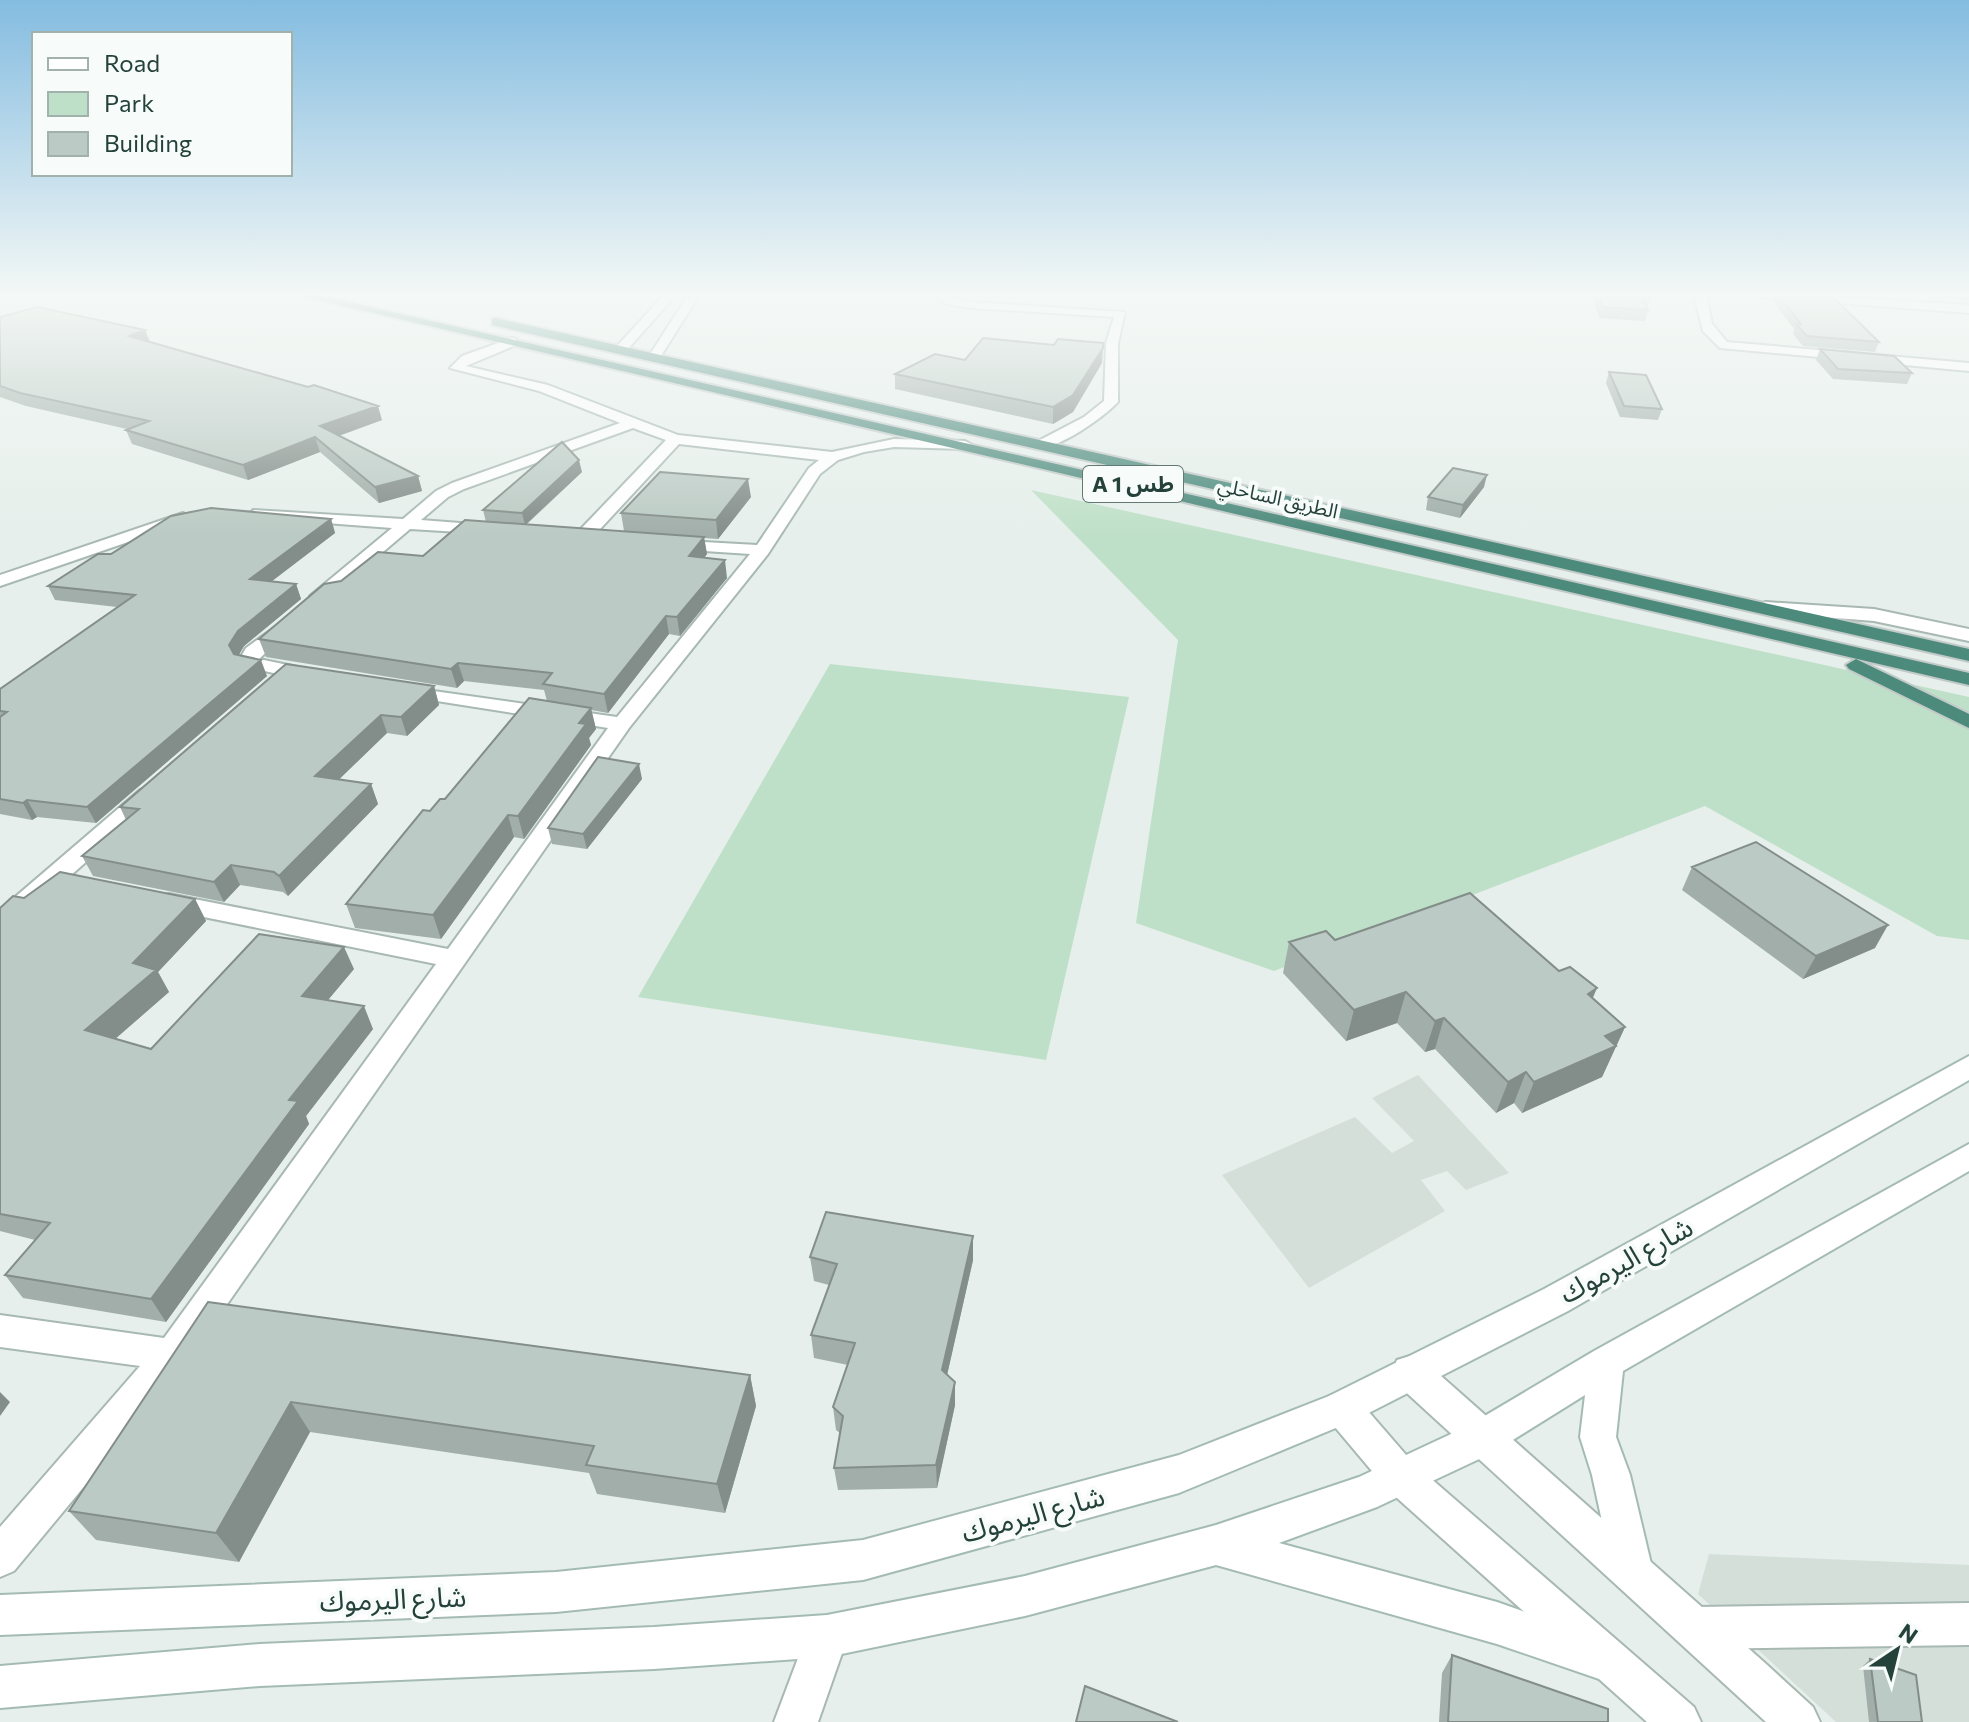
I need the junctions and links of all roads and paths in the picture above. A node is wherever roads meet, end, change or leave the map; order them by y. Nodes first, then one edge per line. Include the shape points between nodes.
1 (484, 374) edge
2 (654, 374) edge
3 (736, 374) edge
4 (1111, 374) edge
5 (630, 424) junction
6 (675, 439) junction
7 (1043, 444) junction
8 (965, 445) junction
9 (833, 457) junction
10 (235, 512) edge
11 (203, 515) edge
12 (408, 525) junction
13 (507, 532) edge
14 (613, 539) edge
15 (657, 542) edge
16 (762, 550) junction
17 (0, 581) edge
18 (1766, 608) junction
19 (1767, 633) junction
20 (1969, 635) edge
21 (1969, 655) edge
22 (288, 672) junction
23 (333, 679) edge
24 (1969, 679) edge
25 (379, 686) edge
26 (264, 692) edge
27 (1969, 722) edge
28 (622, 724) junction
29 (170, 775) edge
30 (53, 879) junction
31 (84, 885) edge
32 (145, 898) edge
33 (0, 924) edge
34 (454, 959) junction
35 (1969, 1067) edge
36 (1969, 1156) edge
37 (0, 1331) edge
38 (172, 1355) junction
39 (1606, 1362) junction
40 (1410, 1372) junction
41 (1342, 1408) junction
42 (1479, 1440) junction
43 (1400, 1476) junction
44 (1216, 1545) junction
45 (0, 1557) edge
46 (1633, 1572) junction
47 (0, 1615) edge
48 (1969, 1624) edge
49 (1697, 1628) junction
50 (827, 1636) junction
51 (1608, 1661) junction
52 (0, 1687) edge
53 (796, 1722) edge
54 (1679, 1722) edge
55 (1798, 1722) edge

1 - 5 street via 543,388
2 - 8 highway, الطريق الساحلي / A 1 طس
3 - 7 highway, الطريق الساحلي / A 1 طس
4 - 7 street via 1111,402
5 - 6 street
5 - 12 street via 458,486
6 - 9 street
6 - 14 street via 575,536
7 - 18 highway, الطريق الساحلي / A 1 طس
8 - 9 street via 894,443
8 - 19 highway, الطريق الساحلي / A 1 طس
9 - 16 street via 814,471
10 - 12 street
11 - 17 street via 152,527
12 - 13 street
12 - 22 street via 249,657 254,665
15 - 16 street
16 - 28 street
18 - 20 street via 1874,615
18 - 21 highway, الطريق الساحلي / A 1 طس
19 - 24 highway, الطريق الساحلي / A 1 طس
19 - 27 highway via 1886,678
22 - 23 street
22 - 26 street
25 - 28 street
28 - 34 street
29 - 30 street
30 - 31 street
30 - 33 street
32 - 34 street
34 - 38 street
35 - 40 street, شارع اليرموك via 1556,1300
36 - 39 street
37 - 38 street
38 - 45 street
39 - 42 street
39 - 46 street via 1598,1437
40 - 41 street, شارع اليرموك
40 - 42 street
41 - 43 street
41 - 47 street, شارع اليرموك via 1179,1474 863,1560 556,1592
42 - 43 street
42 - 46 street
43 - 44 street via 1364,1494
43 - 51 street
44 - 50 street via 1025,1596
44 - 51 street via 1497,1623
46 - 49 street
48 - 49 street
49 - 55 street
50 - 52 street via 260,1665
50 - 53 street
51 - 54 street

